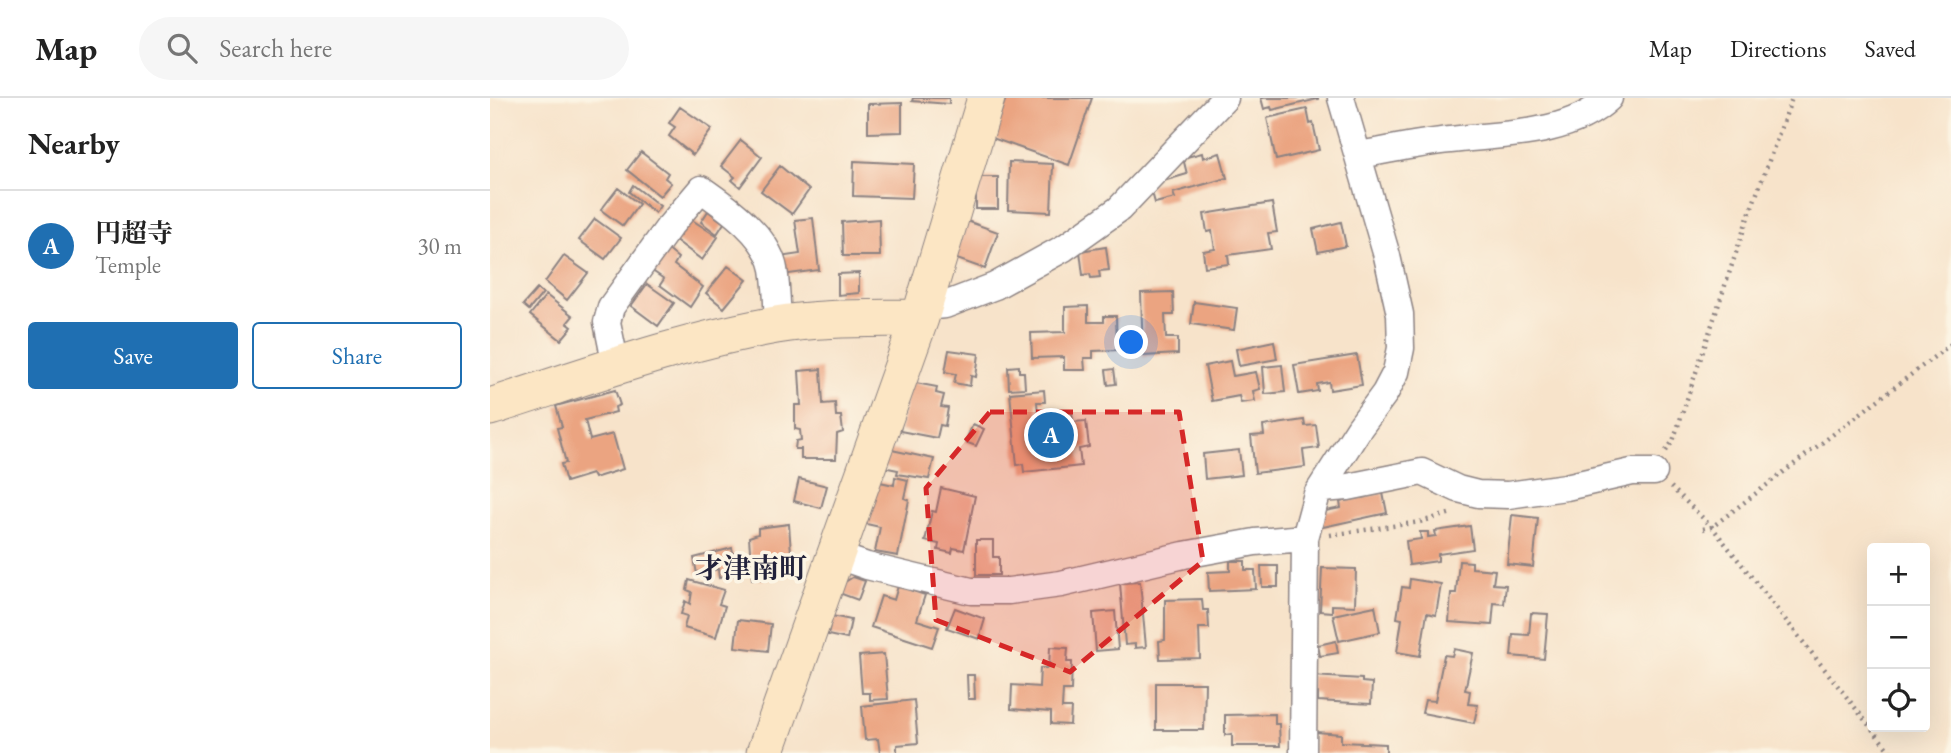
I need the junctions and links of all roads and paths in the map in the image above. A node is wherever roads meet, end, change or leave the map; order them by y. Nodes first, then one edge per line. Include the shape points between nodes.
1 (986, 98) edge
2 (1225, 98) edge
3 (1341, 98) edge
4 (1609, 98) edge
5 (1792, 98) edge
6 (1359, 155) junction
7 (921, 312) junction
8 (778, 325) junction
9 (1951, 344) edge
10 (616, 366) junction
11 (490, 407) edge
12 (1654, 472) junction
13 (1321, 489) junction
14 (1454, 513) dead end
15 (1712, 527) junction
16 (1703, 529) dead end
17 (1305, 538) junction
18 (835, 555) junction
19 (765, 753) edge
20 (1303, 753) edge
21 (1891, 753) edge

1 - 7 street
2 - 7 street via 1119,209 1064,248 971,297
3 - 6 street
4 - 6 street via 1586,117 1562,125
5 - 12 path via 1673,441
6 - 13 street via 1387,256 1401,348 1385,393
7 - 8 street
7 - 18 street
8 - 10 street
8 - 10 street via 774,267 763,245 735,212 701,189 611,307 607,322
9 - 15 path
10 - 11 street
12 - 13 street via 1508,495 1458,489 1422,472
12 - 15 path
13 - 17 street
14 - 17 path
15 - 16 path
15 - 21 path
17 - 18 street via 1255,542 1009,591 971,591
17 - 20 street
18 - 19 street

